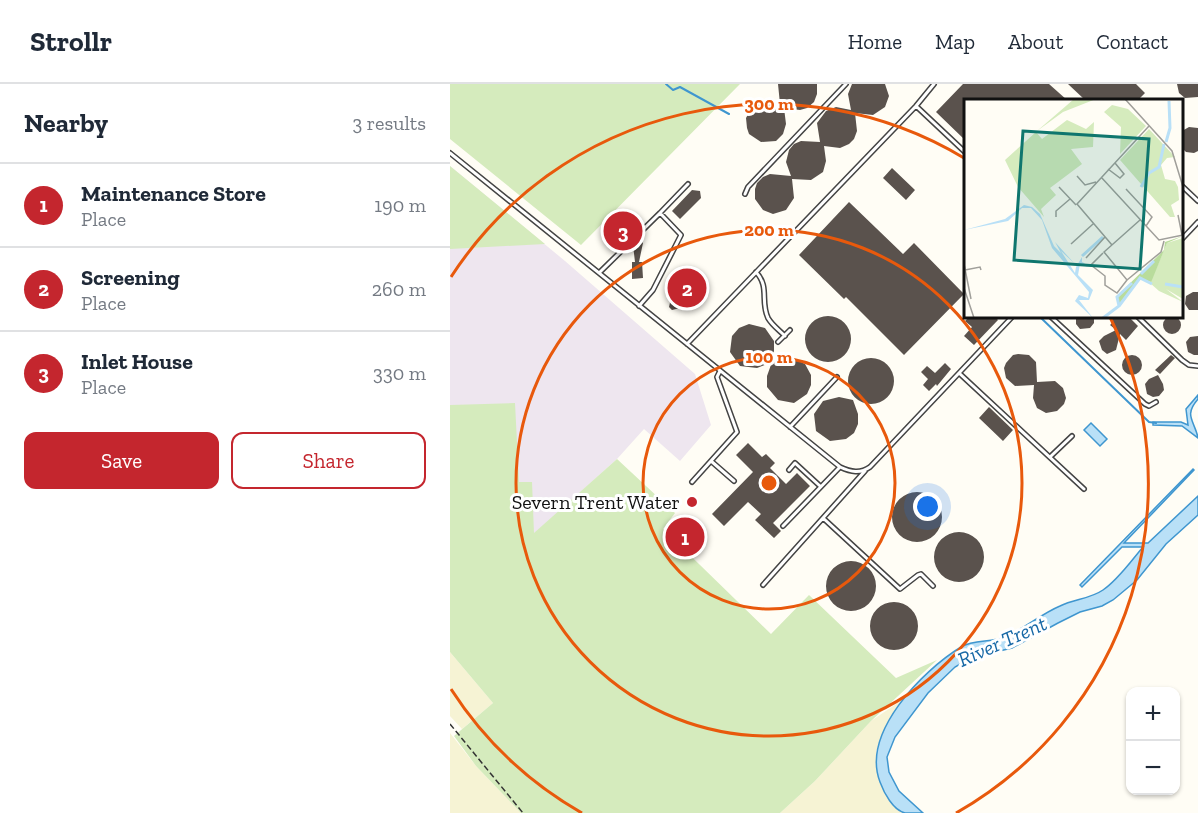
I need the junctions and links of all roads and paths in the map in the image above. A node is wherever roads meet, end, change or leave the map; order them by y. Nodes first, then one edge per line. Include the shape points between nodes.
1 (846, 84) edge
2 (934, 84) edge
3 (916, 106) junction
4 (964, 151) edge
5 (450, 153) edge
6 (688, 184) dead end
7 (1183, 187) edge
8 (745, 194) dead end
9 (1198, 201) edge
10 (660, 213) junction
11 (1198, 222) edge
12 (1183, 238) edge
13 (756, 272) junction
14 (599, 273) junction
15 (639, 306) junction
16 (1010, 318) edge
17 (1052, 318) edge
18 (1139, 318) edge
19 (790, 330) dead end
20 (785, 336) junction
21 (778, 342) dead end
22 (687, 344) junction
23 (1198, 366) edge
24 (720, 371) junction
25 (959, 373) junction
26 (837, 377) dead end
27 (1156, 402) dead end
28 (790, 427) junction
29 (1072, 435) dead end
30 (1050, 457) junction
31 (711, 461) junction
32 (840, 467) junction
33 (789, 470) dead end
34 (865, 471) junction
35 (692, 482) dead end
36 (734, 482) dead end
37 (821, 486) junction
38 (1084, 489) dead end
39 (823, 518) junction
40 (783, 526) dead end
41 (763, 585) dead end
42 (933, 586) dead end
43 (450, 724) edge
44 (523, 813) edge

1 - 8 lane
2 - 3 lane
3 - 4 lane
3 - 13 lane
5 - 14 lane
6 - 10 lane
7 - 9 lane
10 - 14 lane
10 - 15 lane via 681,236
11 - 12 lane
13 - 20 lane via 764,284 769,319
13 - 22 lane
14 - 15 lane
15 - 22 lane
16 - 25 lane
17 - 27 lane via 1145,404
18 - 23 lane via 1182,360
19 - 20 lane
20 - 21 lane
22 - 24 lane
24 - 28 lane
24 - 31 lane via 717,377 737,432
25 - 30 lane
25 - 34 lane
26 - 28 lane
28 - 32 lane
29 - 30 lane
30 - 38 lane
31 - 35 lane
31 - 36 lane
32 - 34 lane
32 - 37 lane
33 - 37 lane via 795,463
34 - 39 lane
37 - 40 lane
39 - 41 lane
39 - 42 lane via 900,589 921,574
43 - 44 path

